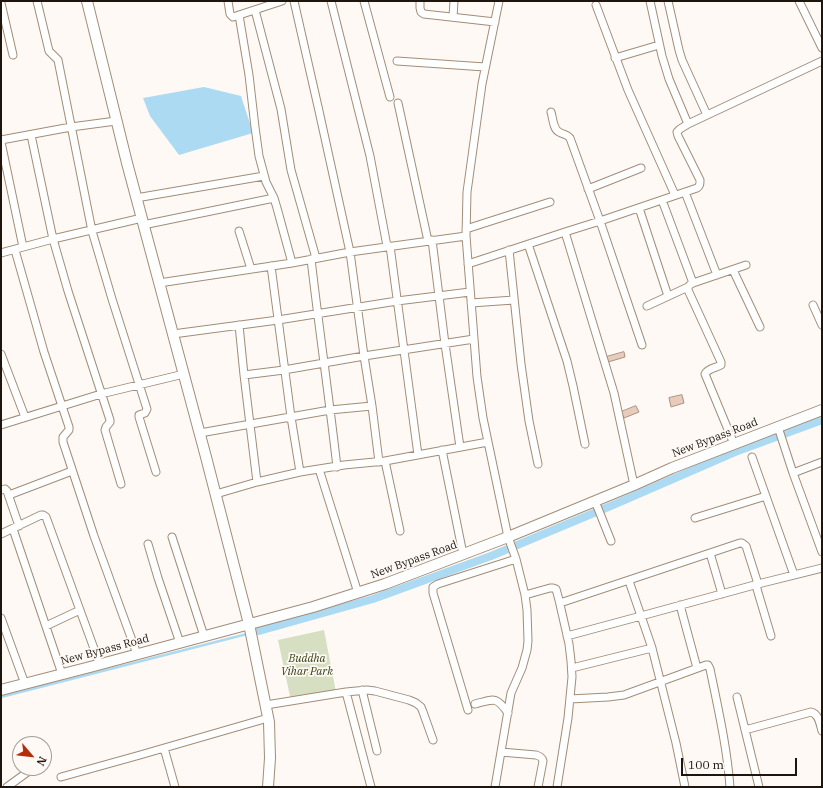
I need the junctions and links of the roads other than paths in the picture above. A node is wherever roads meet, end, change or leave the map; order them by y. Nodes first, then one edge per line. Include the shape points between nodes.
1 (37, 1) edge
2 (87, 1) edge
3 (228, 1) edge
4 (282, 1) edge
5 (294, 1) edge
6 (331, 1) edge
7 (364, 1) edge
8 (420, 1) edge
9 (454, 1) edge
10 (499, 1) edge
11 (650, 1) edge
12 (668, 1) edge
13 (799, 1) edge
14 (1, 3) edge
15 (596, 5) dead end
16 (255, 10) junction
17 (239, 15) junction
18 (453, 18) junction
19 (495, 22) junction
20 (660, 45) junction
21 (822, 48) edge
22 (13, 55) dead end
23 (615, 58) junction
24 (396, 61) dead end
25 (822, 61) edge
26 (485, 67) junction
27 (390, 97) dead end
28 (398, 103) dead end
29 (551, 112) dead end
30 (707, 115) junction
31 (116, 121) junction
32 (688, 124) junction
33 (71, 127) junction
34 (31, 135) junction
35 (1, 141) edge
36 (641, 168) dead end
37 (264, 176) junction
38 (588, 189) junction
39 (685, 192) junction
40 (674, 195) junction
41 (136, 198) junction
42 (274, 198) junction
43 (662, 200) junction
44 (550, 202) dead end
45 (639, 208) junction
46 (142, 221) junction
47 (600, 221) junction
48 (92, 230) junction
49 (239, 231) dead end
50 (466, 232) junction
51 (565, 232) junction
52 (53, 240) junction
53 (430, 241) junction
54 (528, 244) junction
55 (388, 246) junction
56 (23, 248) junction
57 (15, 250) junction
58 (509, 250) junction
59 (350, 252) junction
60 (1, 253) edge
61 (314, 258) junction
62 (292, 263) junction
63 (468, 264) junction
64 (746, 265) dead end
65 (271, 266) junction
66 (251, 269) junction
67 (733, 270) junction
68 (717, 275) junction
69 (159, 283) junction
70 (690, 285) junction
71 (470, 292) junction
72 (439, 296) junction
73 (668, 296) junction
74 (514, 300) junction
75 (397, 301) junction
76 (471, 302) junction
77 (814, 305) dead end
78 (647, 306) dead end
79 (358, 307) junction
80 (317, 314) junction
81 (278, 320) junction
82 (239, 325) junction
83 (822, 325) edge
84 (760, 327) dead end
85 (173, 334) junction
86 (474, 339) junction
87 (445, 344) junction
88 (642, 345) dead end
89 (404, 350) junction
90 (1, 354) edge
91 (364, 356) junction
92 (324, 364) junction
93 (284, 370) junction
94 (184, 374) junction
95 (244, 375) junction
96 (139, 385) junction
97 (101, 394) junction
98 (62, 405) junction
99 (372, 406) junction
100 (330, 410) junction
101 (822, 410) edge
102 (25, 417) junction
103 (290, 417) junction
104 (2, 422) edge
105 (250, 424) junction
106 (780, 433) junction
107 (200, 434) junction
108 (488, 442) junction
109 (585, 444) dead end
110 (734, 444) junction
111 (460, 447) junction
112 (442, 450) junction
113 (418, 455) junction
114 (752, 457) dead end
115 (382, 461) junction
116 (822, 462) edge
117 (538, 464) dead end
118 (337, 466) junction
119 (319, 469) junction
120 (72, 471) junction
121 (156, 472) dead end
122 (300, 472) junction
123 (794, 473) junction
124 (257, 482) junction
125 (121, 484) dead end
126 (634, 485) junction
127 (1, 490) edge
128 (216, 494) junction
129 (9, 495) junction
130 (766, 496) junction
131 (597, 507) junction
132 (695, 518) dead end
133 (16, 528) junction
134 (400, 531) dead end
135 (1, 534) edge
136 (172, 537) dead end
137 (611, 541) dead end
138 (148, 544) dead end
139 (511, 544) junction
140 (822, 552) edge
141 (710, 553) junction
142 (463, 554) junction
143 (516, 559) junction
144 (822, 568) edge
145 (794, 575) junction
146 (628, 581) junction
147 (758, 584) junction
148 (358, 593) junction
149 (722, 594) junction
150 (525, 596) junction
151 (560, 603) junction
152 (680, 605) junction
153 (80, 610) junction
154 (641, 616) junction
155 (1, 618) edge
156 (249, 624) junction
157 (46, 626) junction
158 (204, 636) junction
159 (567, 636) junction
160 (771, 636) dead end
161 (180, 643) junction
162 (652, 648) junction
163 (137, 654) junction
164 (100, 665) junction
165 (572, 668) junction
166 (697, 668) junction
167 (62, 674) junction
168 (660, 682) junction
169 (25, 684) junction
170 (1, 690) edge
171 (362, 690) junction
172 (346, 692) junction
173 (737, 697) dead end
174 (570, 699) junction
175 (476, 704) dead end
176 (266, 705) junction
177 (468, 710) dead end
178 (508, 713) junction
179 (268, 718) junction
180 (745, 730) junction
181 (822, 731) edge
182 (433, 740) dead end
183 (164, 748) junction
184 (377, 751) dead end
185 (501, 752) junction
186 (23, 776) edge
187 (60, 777) dead end
188 (7, 787) edge
189 (174, 787) edge
190 (268, 787) edge
191 (371, 787) edge
192 (495, 787) edge
193 (538, 787) edge
194 (557, 787) edge
195 (685, 787) edge
196 (730, 787) edge
197 (759, 787) edge

1 - 33 street via 48,51 58,60
2 - 31 main road
3 - 17 street via 230,14
4 - 16 street
5 - 59 street
6 - 55 street via 370,156
7 - 27 street
8 - 18 street via 421,12 424,14
9 - 18 street
10 - 19 street
11 - 20 street
12 - 30 street via 682,60
13 - 21 street
14 - 22 street
15 - 23 street
16 - 17 street
16 - 61 street via 281,109 291,170
17 - 37 street via 256,139
18 - 19 street
19 - 26 street
20 - 23 street
20 - 32 street via 669,79
23 - 40 street
24 - 26 street
25 - 30 street
26 - 50 street via 467,192
28 - 53 street
29 - 38 street via 555,129 570,138
30 - 32 street
31 - 33 street
31 - 41 main road
32 - 39 street via 677,132 700,183 699,187
33 - 34 street
33 - 48 street
34 - 35 street
34 - 52 street
35 - 56 street
36 - 38 street
37 - 41 street
37 - 42 street
38 - 47 street
39 - 40 street
39 - 68 street
40 - 43 street
41 - 46 main road
42 - 46 street
42 - 62 street
43 - 45 street
43 - 70 street
44 - 50 street
45 - 47 street
45 - 73 street
46 - 48 street
46 - 69 main road
47 - 51 street
47 - 88 street
48 - 52 street
48 - 96 street
49 - 66 street
50 - 53 street
50 - 63 street
51 - 54 street
51 - 126 street via 614,393
52 - 56 street
52 - 97 street
53 - 55 street
53 - 72 street
54 - 58 street
54 - 109 street via 567,362
55 - 59 street
55 - 75 street
56 - 57 street
57 - 60 street
57 - 98 street
58 - 63 street
58 - 74 street
59 - 61 street
59 - 79 street
61 - 62 street
61 - 80 street
62 - 65 street
63 - 71 street
64 - 67 street
65 - 66 street
65 - 81 street
66 - 69 street
67 - 68 street
67 - 84 street
68 - 70 street
69 - 85 main road
70 - 73 street
70 - 110 street via 688,290 721,362 721,365 706,371 705,374
71 - 72 street
71 - 76 street
72 - 75 street
72 - 87 street
73 - 78 street
74 - 76 street
74 - 117 street via 529,422
75 - 79 street
75 - 89 street
76 - 86 street
77 - 83 street
79 - 80 street
79 - 91 street
80 - 81 street
80 - 92 street
81 - 82 street
81 - 93 street
82 - 85 street
82 - 95 street
85 - 94 main road
86 - 87 street
86 - 108 street via 477,377
87 - 89 street
87 - 111 street
89 - 91 street
89 - 113 street
90 - 102 street
91 - 92 street
91 - 99 street
92 - 93 street
92 - 100 street
93 - 95 street
93 - 103 street
94 - 96 street
94 - 107 main road
95 - 105 street
96 - 97 street
96 - 121 street via 147,409 139,417
97 - 98 street
97 - 125 street via 110,422 106,427 106,434
98 - 102 street
98 - 120 street via 69,430 62,439
99 - 100 street
99 - 115 street
100 - 103 street
100 - 118 street
101 - 106 main road, New Bypass Road
102 - 104 street
103 - 105 street
103 - 122 street
105 - 107 street
105 - 124 street
106 - 110 main road, New Bypass Road
106 - 123 street
107 - 128 main road
108 - 111 street
108 - 139 street
110 - 126 main road, New Bypass Road
111 - 112 street
112 - 113 street
112 - 142 street
113 - 115 street
114 - 130 street
115 - 118 street
115 - 134 street
116 - 123 street
118 - 119 street
119 - 122 street
119 - 148 street
120 - 129 street
120 - 163 street
122 - 124 street
123 - 140 street
124 - 128 street
126 - 131 main road, New Bypass Road
127 - 129 street via 7,490
128 - 156 main road
129 - 133 street
130 - 132 street
130 - 145 street
131 - 137 street
131 - 139 main road, New Bypass Road
133 - 135 street
133 - 153 street via 41,515 46,517
133 - 157 street
136 - 158 street
138 - 161 street
139 - 142 main road, New Bypass Road
139 - 143 street
141 - 146 street
141 - 147 street via 744,544
141 - 149 street
142 - 148 main road, New Bypass Road
143 - 150 street
143 - 177 street via 433,587
144 - 145 street
145 - 147 street
146 - 151 street
146 - 154 street
147 - 149 street
147 - 160 street via 757,589
148 - 156 main road, New Bypass Road
149 - 152 street
150 - 151 street via 553,588 556,589
150 - 178 street via 527,650 511,693
151 - 159 street
152 - 154 street
152 - 166 street
153 - 157 street
153 - 164 street
154 - 159 street
154 - 162 street
155 - 169 street
156 - 158 main road, New Bypass Road
156 - 176 main road
157 - 167 street
158 - 161 main road, New Bypass Road
159 - 165 street
161 - 163 main road, New Bypass Road
162 - 165 street
162 - 168 street
163 - 164 main road, New Bypass Road
164 - 167 main road, New Bypass Road
165 - 174 street
166 - 168 street
166 - 196 street via 706,664 710,669 727,754
167 - 169 main road, New Bypass Road
168 - 174 street via 616,696
168 - 195 street
169 - 170 main road, New Bypass Road
171 - 172 street
171 - 182 street via 416,703 421,707
171 - 184 street
172 - 176 street
172 - 191 street
173 - 180 street
174 - 194 street
175 - 178 street via 495,700 502,704
176 - 179 main road
178 - 185 street
179 - 183 street
179 - 190 main road
180 - 181 street via 811,712 818,717
180 - 197 street
183 - 187 street
183 - 189 street
185 - 192 street
185 - 193 street via 536,755 542,758
186 - 188 street

